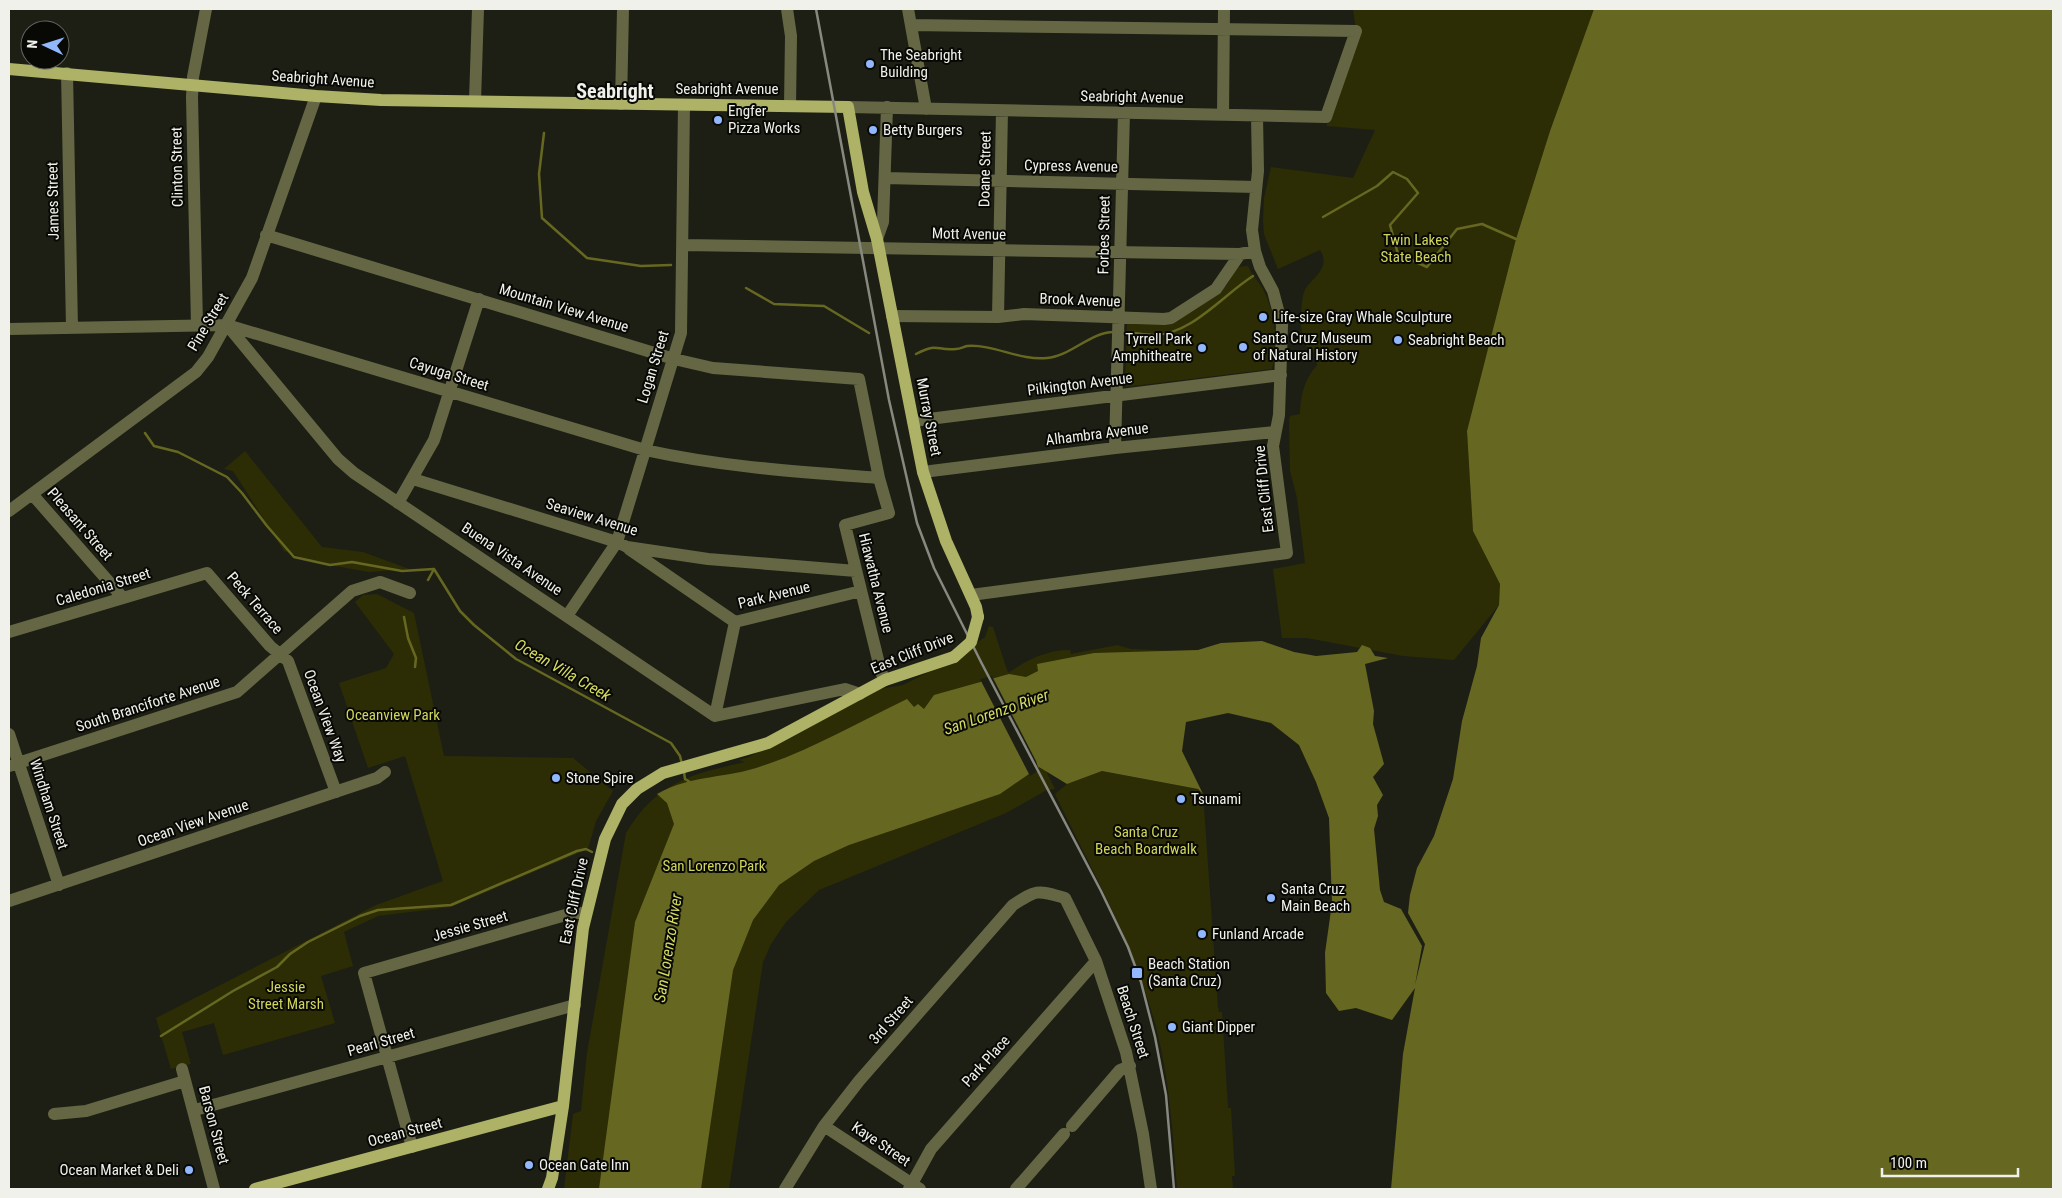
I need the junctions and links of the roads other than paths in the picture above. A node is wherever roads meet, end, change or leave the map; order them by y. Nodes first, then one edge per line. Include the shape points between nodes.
1 (206, 9) edge
2 (478, 9) edge
3 (623, 9) edge
4 (787, 9) edge
5 (908, 9) edge
6 (1224, 9) edge
7 (911, 25) junction
8 (1224, 29) junction
9 (9, 69) edge
10 (67, 74) junction
11 (192, 86) junction
12 (316, 96) junction
13 (475, 101) junction
14 (621, 104) junction
15 (684, 105) junction
16 (790, 106) junction
17 (848, 107) junction
18 (887, 107) junction
19 (926, 109) junction
20 (1002, 111) junction
21 (1124, 113) junction
22 (1223, 115) junction
23 (1257, 116) junction
24 (886, 178) junction
25 (1000, 181) junction
26 (1121, 184) junction
27 (1256, 187) junction
28 (266, 235) junction
29 (683, 244) junction
30 (877, 244) junction
31 (1000, 250) junction
32 (1255, 251) junction
33 (1119, 252) junction
34 (1240, 254) junction
35 (479, 298) junction
36 (892, 316) junction
37 (998, 317) junction
38 (1119, 318) junction
39 (197, 325) junction
40 (227, 325) junction
41 (72, 328) junction
42 (9, 329) edge
43 (674, 359) junction
44 (1282, 375) junction
45 (859, 379) joint
46 (450, 391) junction
47 (1118, 395) junction
48 (913, 421) junction
49 (1275, 432) junction
50 (1116, 448) junction
51 (645, 450) junction
52 (923, 472) junction
53 (879, 478) junction
54 (413, 480) junction
55 (32, 494) junction
56 (398, 504) junction
57 (9, 512) edge
58 (622, 545) junction
59 (856, 570) junction
60 (207, 573) joint
61 (861, 591) junction
62 (410, 593) dead end
63 (971, 595) junction
64 (123, 598) junction
65 (567, 616) junction
66 (735, 622) junction
67 (9, 632) edge
68 (280, 654) junction
69 (885, 680) junction
70 (830, 692) junction
71 (860, 694) junction
72 (848, 700) junction
73 (715, 716) junction
74 (9, 734) edge
75 (14, 765) edge
76 (385, 772) dead end
77 (336, 792) junction
78 (59, 885) junction
79 (1040, 891) joint
80 (9, 901) edge
81 (585, 914) junction
82 (1096, 961) junction
83 (575, 1005) junction
84 (386, 1058) junction
85 (1130, 1066) junction
86 (563, 1106) junction
87 (194, 1110) junction
88 (54, 1114) dead end
89 (824, 1126) junction
90 (412, 1147) junction
91 (913, 1187) edge
92 (214, 1189) edge
93 (255, 1189) edge
94 (548, 1189) edge
95 (786, 1189) edge
96 (1016, 1189) edge
97 (1150, 1189) edge

1 - 11 street, Clinton Street
2 - 13 street
3 - 14 street
4 - 16 street via 791,36
5 - 7 street
6 - 8 street
7 - 8 street
7 - 19 street
8 - 22 street
8 - 23 street, Seabright Avenue via 1356,31 1326,117
9 - 10 main road, Seabright Avenue
10 - 11 main road, Seabright Avenue
10 - 41 street, James Street
11 - 12 main road, Seabright Avenue
11 - 39 street, Clinton Street
12 - 13 main road, Seabright Avenue
12 - 28 street, Pine Street
13 - 14 main road, Seabright Avenue
14 - 15 main road, Seabright Avenue
15 - 16 main road, Seabright Avenue
15 - 29 street, Logan Street
16 - 17 main road, Seabright Avenue
17 - 18 street, Seabright Avenue
17 - 30 main road, Murray Street via 862,192
18 - 19 street, Seabright Avenue
18 - 24 street, Murray Street
19 - 20 street, Seabright Avenue
20 - 21 street, Seabright Avenue
20 - 25 street, Doane Street
21 - 22 street, Seabright Avenue
21 - 26 street, Forbes Street
22 - 23 street, Seabright Avenue
23 - 27 street, East Cliff Drive
24 - 25 street, Cypress Avenue
24 - 30 street, Murray Street via 883,222
25 - 26 street, Cypress Avenue
25 - 31 street, Doane Street
26 - 27 street, Cypress Avenue
26 - 33 street, Forbes Street
27 - 32 street, East Cliff Drive via 1252,230
28 - 35 street, Mountain View Avenue
28 - 40 street, Pine Street via 252,278
29 - 30 street, Mott Avenue via 861,248
29 - 43 street, Logan Street via 682,333
30 - 31 street, Mott Avenue
30 - 36 main road, Murray Street
31 - 33 street, Mott Avenue
31 - 37 street, Doane Street
32 - 34 street, Mott Avenue
32 - 44 street, East Cliff Drive via 1278,305 1282,325
33 - 34 street, Mott Avenue
33 - 38 street, Forbes Street
34 - 38 street, Brook Avenue via 1216,290 1171,318
35 - 43 street, Mountain View Avenue
35 - 46 street
36 - 37 street, Brook Avenue
36 - 48 main road, Murray Street
37 - 38 street, Brook Avenue via 1024,314
38 - 47 street, Forbes Street
39 - 40 street, Cayuga Street
39 - 41 street, Cayuga Street
40 - 46 street, Cayuga Street
40 - 55 street, Pine Street via 196,372
40 - 56 street, Buena Vista Avenue via 338,459
41 - 42 street, Cayuga Street
43 - 45 street, Mountain View Avenue via 713,368
43 - 51 street, Logan Street
44 - 47 street, Pilkington Avenue
44 - 49 street, East Cliff Drive
45 - 53 street, Hiawatha Avenue
46 - 51 street, Cayuga Street
46 - 54 street via 434,440
47 - 48 street, Pilkington Avenue
47 - 50 street, Forbes Street
48 - 52 main road, Murray Street
49 - 50 street, Alhambra Avenue
49 - 63 street, East Cliff Drive via 1273,446 1287,553
50 - 52 street, Alhambra Avenue
51 - 53 street, Cayuga Street via 688,460
51 - 58 street, Logan Street
52 - 63 main road, Murray Street via 946,541
53 - 59 street, Hiawatha Avenue via 889,513 845,524
54 - 56 street
54 - 58 street, Seaview Avenue
55 - 57 street, Pine Street
55 - 64 street, Pleasant Street
56 - 65 street, Buena Vista Avenue
58 - 59 street, Seaview Avenue via 708,559
58 - 65 street, Logan Street
58 - 66 street, Park Avenue
59 - 61 street, Hiawatha Avenue
60 - 64 street, Caledonia Street
60 - 68 street, Peck Terrace
61 - 66 street, Park Avenue
61 - 69 street, Hiawatha Avenue
62 - 68 street, South Branciforte Avenue via 380,582 352,590
63 - 69 main road, East Cliff Drive, bridge via 978,617 971,642 954,656
64 - 67 street, Caledonia Street
65 - 73 street, Buena Vista Avenue
66 - 73 street
68 - 75 street, South Branciforte Avenue via 236,692
68 - 77 street, Ocean View Way via 288,661
69 - 71 main road, East Cliff Drive
70 - 71 street via 845,689
70 - 72 street via 844,694
70 - 73 street
71 - 72 main road, East Cliff Drive
72 - 81 main road, East Cliff Drive via 768,743 663,774 637,789 622,804 609,826
74 - 75 street, Windham Street
75 - 78 street, Windham Street
76 - 77 street, Ocean View Avenue via 377,778
77 - 78 street, Ocean View Avenue
78 - 80 street, Ocean View Avenue
79 - 82 street, Beach Street via 1065,898
79 - 89 street, 3rd Street via 1013,905 859,1081
81 - 83 main road, East Cliff Drive
81 - 84 street, Jessie Street via 576,912 364,973
82 - 85 street, Beach Street
82 - 91 street, Park Place via 932,1149
83 - 84 street, Pearl Street
83 - 86 main road, East Cliff Drive
84 - 87 street, Pearl Street
84 - 90 street
85 - 96 street via 1120,1070
85 - 97 street, Beach Street
86 - 90 main road, Ocean Street
86 - 94 main road, East Cliff Drive
87 - 88 street, Barson Street via 184,1075 86,1111
87 - 92 street, Barson Street
89 - 91 street, Kaye Street
89 - 95 street, 3rd Street
90 - 93 main road, Ocean Street

